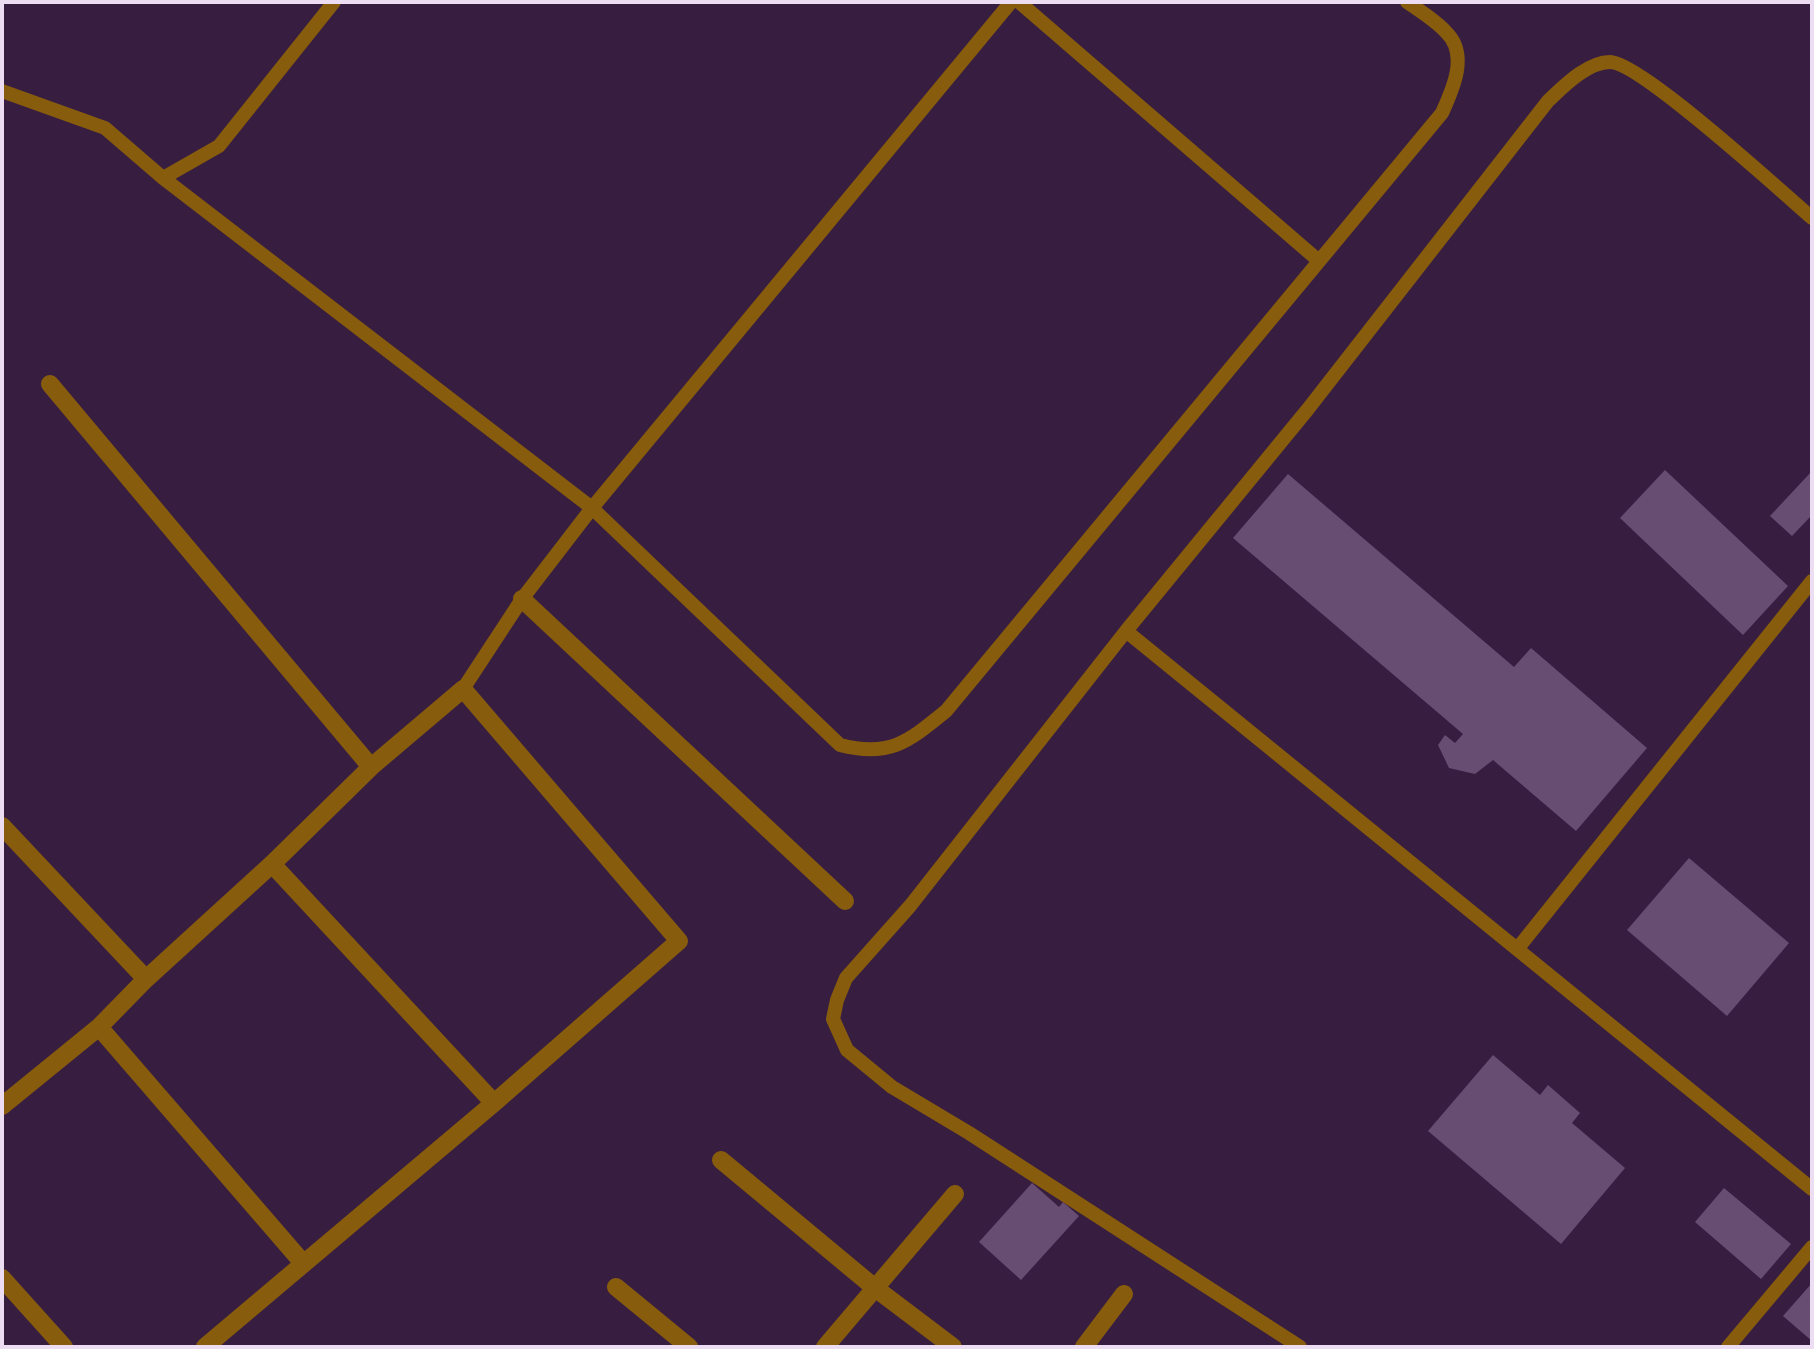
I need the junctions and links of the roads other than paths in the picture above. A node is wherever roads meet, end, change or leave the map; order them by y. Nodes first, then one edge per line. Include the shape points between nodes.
1 (334, 2) edge
2 (1011, 2) edge
3 (1019, 2) edge
4 (1407, 2) edge
5 (2, 91) edge
6 (163, 178) junction
7 (1812, 218) edge
8 (1319, 261) junction
9 (50, 384) dead end
10 (593, 508) junction
11 (1812, 581) edge
12 (522, 599) junction
13 (1126, 631) junction
14 (463, 690) junction
15 (371, 767) junction
16 (2, 826) edge
17 (272, 864) junction
18 (845, 901) dead end
19 (1518, 948) junction
20 (146, 979) junction
21 (99, 1027) junction
22 (494, 1103) junction
23 (2, 1106) edge
24 (721, 1160) dead end
25 (1812, 1189) edge
26 (955, 1194) dead end
27 (1812, 1247) edge
28 (303, 1263) junction
29 (2, 1279) edge
30 (616, 1287) dead end
31 (875, 1288) junction
32 (1124, 1294) dead end
33 (65, 1347) edge
34 (205, 1347) edge
35 (689, 1347) edge
36 (825, 1347) edge
37 (953, 1347) edge
38 (1084, 1347) edge
39 (1300, 1347) edge
40 (1728, 1347) edge

1 - 6 lane via 219,146
2 - 10 lane
3 - 8 lane
4 - 8 lane via 1448,33 1459,58 1453,89 1441,113
5 - 6 lane via 105,128
6 - 10 lane
7 - 13 lane via 1629,68 1610,62 1579,72 1548,101 1308,409
8 - 10 lane via 946,711 918,734 884,750 840,745
9 - 15 street
10 - 12 lane
11 - 19 lane
12 - 14 lane
12 - 18 street
13 - 19 lane
13 - 39 lane via 910,906 846,978 833,1019 847,1050 892,1087
14 - 15 street
14 - 22 street via 679,941
15 - 17 street
16 - 20 street
17 - 20 street
17 - 22 street
19 - 25 lane
20 - 21 street
21 - 23 street
21 - 28 street
22 - 28 street
24 - 31 street
26 - 31 street
27 - 40 lane
28 - 34 street
29 - 33 street
30 - 35 street
31 - 36 street
31 - 37 street
32 - 38 street

